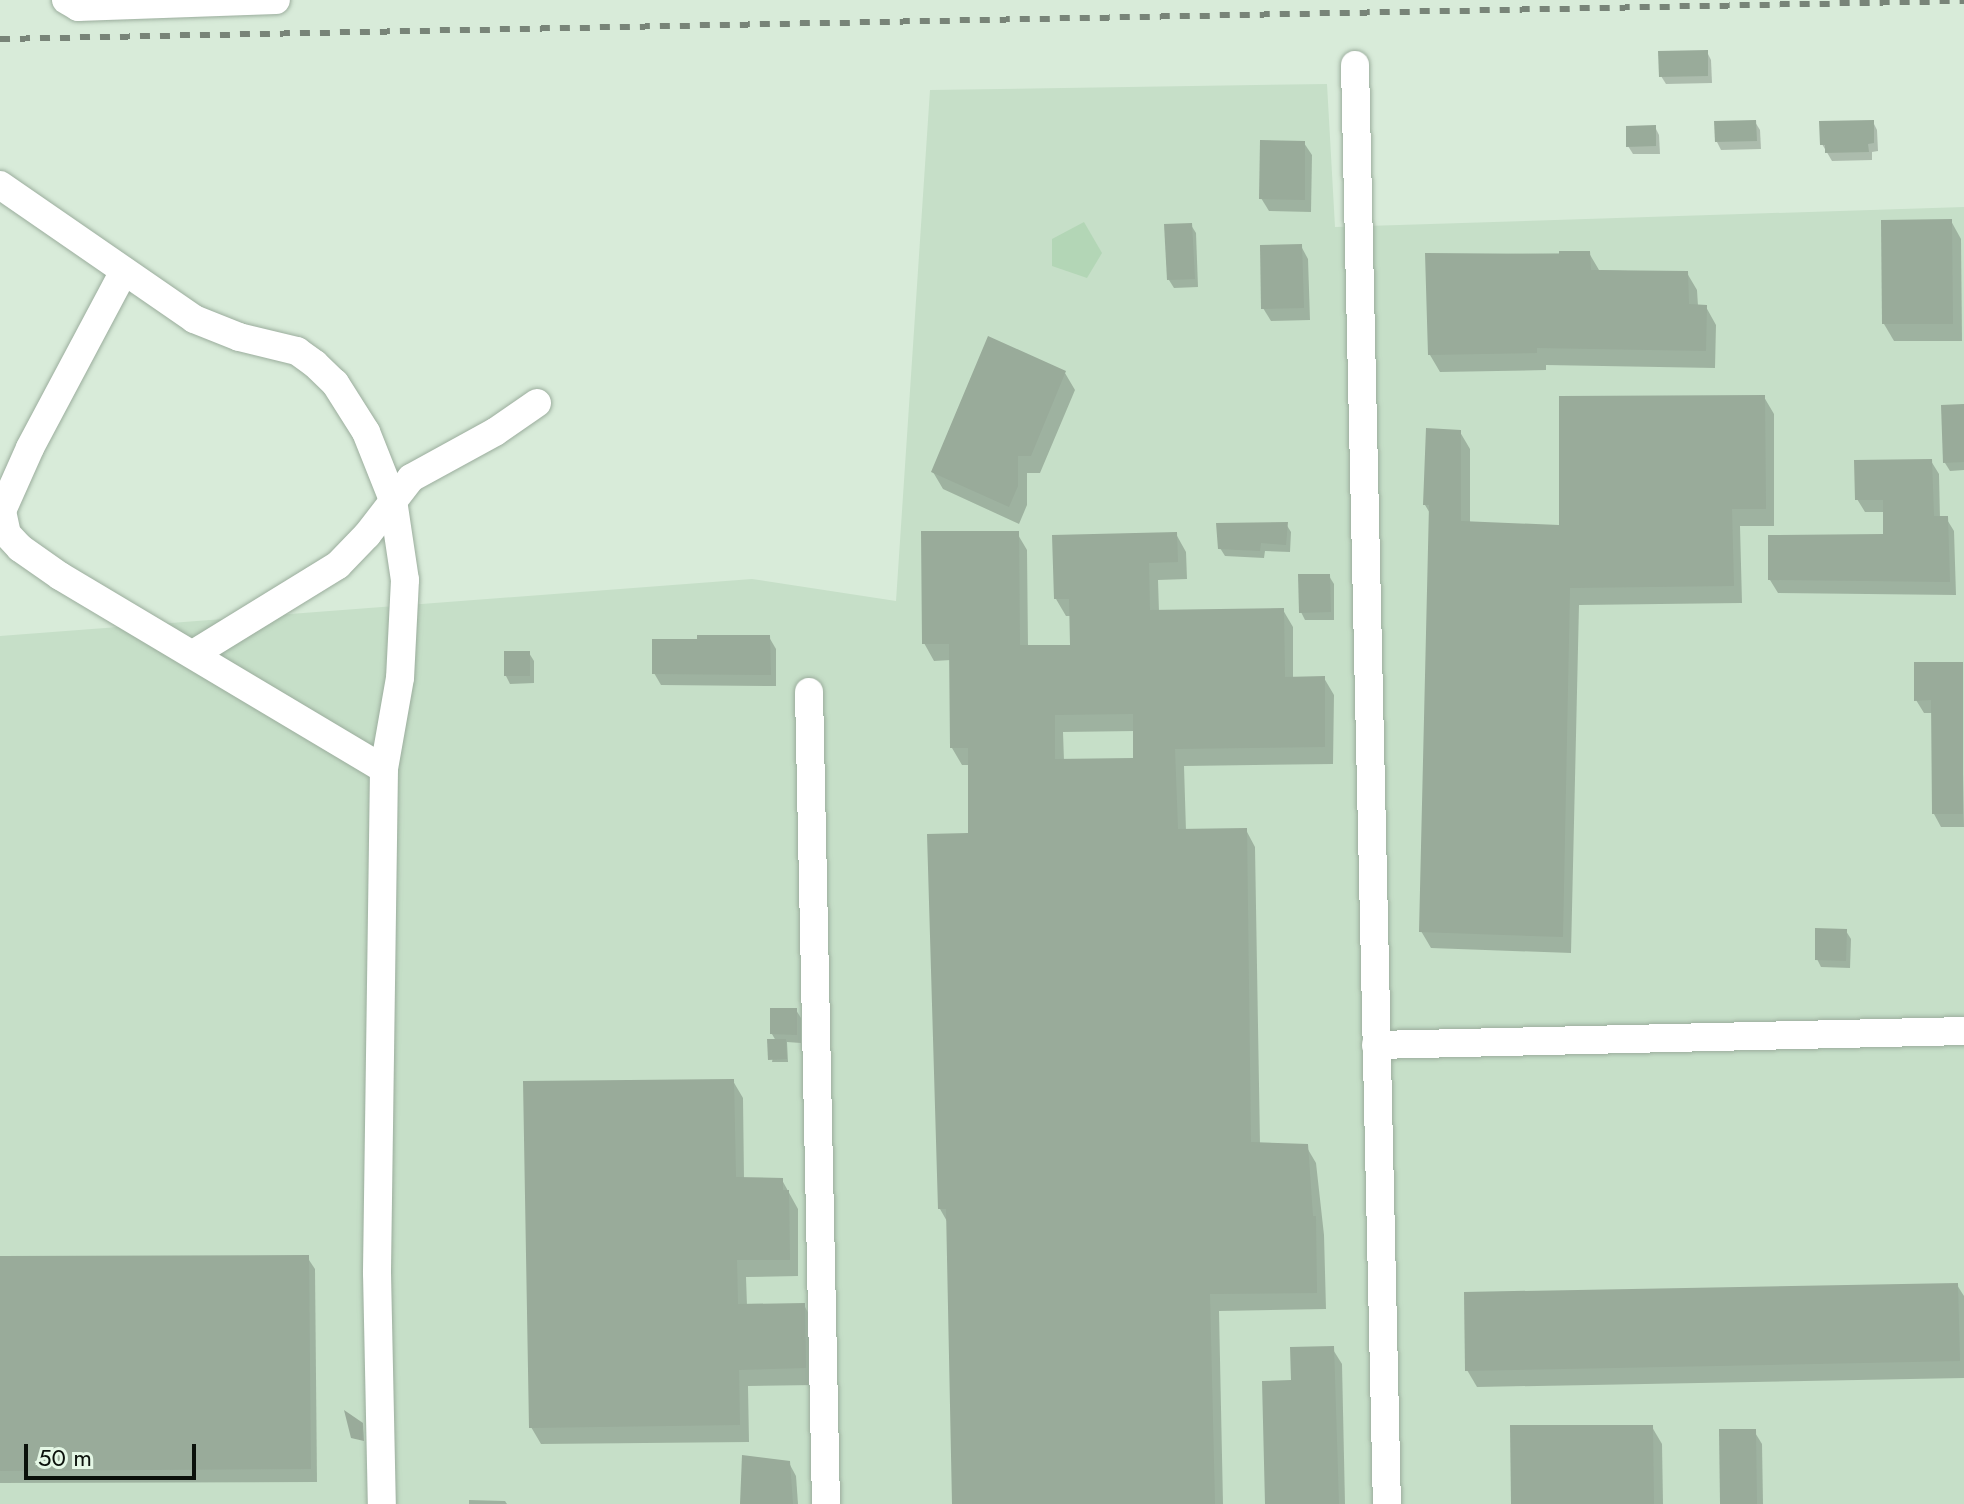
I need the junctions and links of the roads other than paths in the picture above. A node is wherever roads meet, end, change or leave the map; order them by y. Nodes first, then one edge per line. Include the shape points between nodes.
1 (66, 0) edge
2 (276, 0) edge
3 (1355, 65) dead end
4 (0, 185) edge
5 (124, 271) junction
6 (537, 403) dead end
7 (393, 500) junction
8 (195, 653) junction
9 (809, 692) dead end
10 (384, 769) junction
11 (1964, 1031) edge
12 (1376, 1045) junction
13 (382, 1504) edge
14 (826, 1504) edge
15 (1387, 1504) edge

1 - 2 street via 78,7
3 - 12 street
4 - 5 street
5 - 7 street via 194,319 297,351 315,364 335,383 366,432
5 - 8 street via 2,511 7,534 20,548
6 - 7 street via 411,478
7 - 8 street via 338,565
7 - 10 street via 405,580 400,678
8 - 10 street
9 - 14 street
10 - 13 street via 377,1273
11 - 12 street
12 - 15 street

